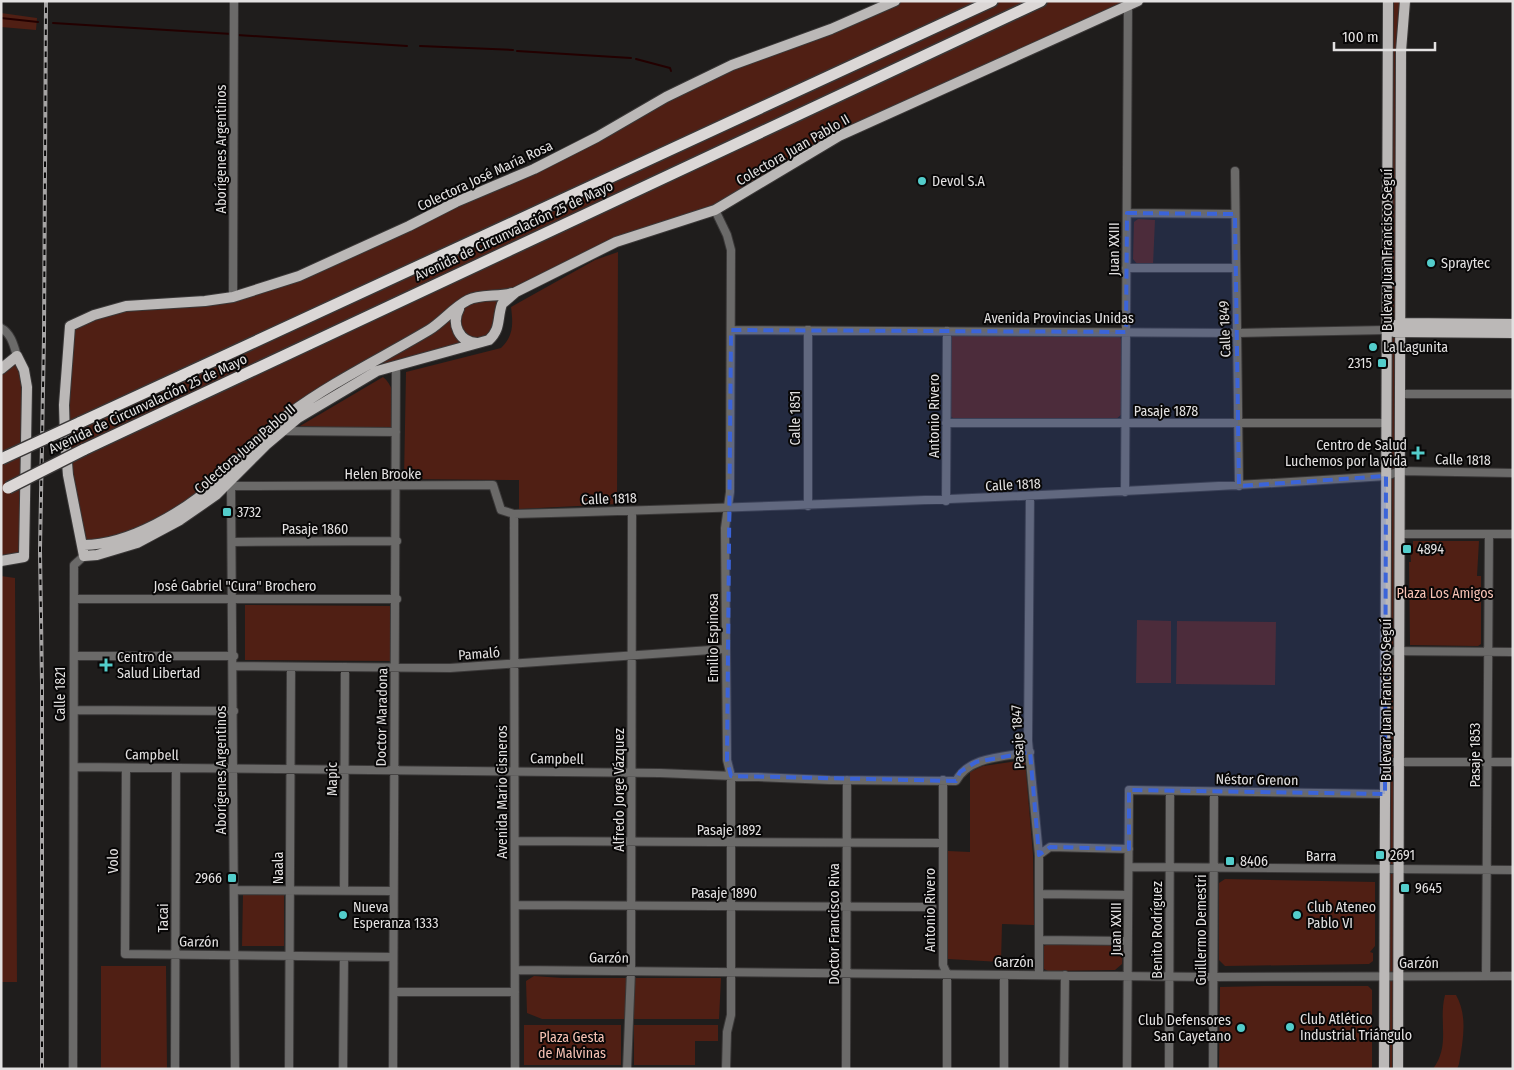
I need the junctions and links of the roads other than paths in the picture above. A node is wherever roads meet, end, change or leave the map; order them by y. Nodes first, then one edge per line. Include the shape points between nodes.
1 (234, 1) edge
2 (895, 1) edge
3 (992, 1) edge
4 (1041, 1) edge
5 (1388, 1) edge
6 (1405, 1) edge
7 (1133, 4) edge
8 (1235, 171) dead end
9 (715, 210) junction
10 (1126, 212) junction
11 (1235, 214) junction
12 (1126, 268) junction
13 (1236, 268) junction
14 (516, 292) junction
15 (232, 297) junction
16 (481, 298) junction
17 (459, 307) junction
18 (500, 317) junction
19 (1513, 324) edge
20 (1, 328) edge
21 (1400, 328) junction
22 (731, 330) junction
23 (808, 330) junction
24 (1386, 330) junction
25 (947, 331) junction
26 (1126, 332) junction
27 (1238, 333) junction
28 (1513, 333) edge
29 (481, 343) junction
30 (18, 356) junction
31 (396, 366) junction
32 (1, 369) edge
33 (1400, 394) junction
34 (1513, 394) edge
35 (946, 423) junction
36 (1126, 423) junction
37 (1239, 423) junction
38 (1386, 423) junction
39 (282, 432) junction
40 (396, 432) junction
41 (1, 459) edge
42 (1400, 471) junction
43 (1513, 473) edge
44 (1386, 476) junction
45 (230, 480) junction
46 (1239, 486) junction
47 (396, 487) junction
48 (5, 490) edge
49 (1125, 492) junction
50 (1030, 496) junction
51 (946, 501) junction
52 (808, 506) junction
53 (728, 508) junction
54 (632, 511) junction
55 (514, 514) junction
56 (1400, 534) junction
57 (1489, 534) junction
58 (1513, 534) edge
59 (396, 541) junction
60 (233, 542) junction
61 (83, 550) junction
62 (1, 560) edge
63 (74, 599) junction
64 (233, 599) junction
65 (397, 599) junction
66 (725, 649) junction
67 (1385, 651) junction
68 (1400, 651) junction
69 (1488, 652) junction
70 (1513, 652) edge
71 (74, 656) junction
72 (234, 656) junction
73 (632, 656) junction
74 (514, 664) junction
75 (234, 666) junction
76 (292, 666) junction
77 (395, 666) junction
78 (345, 667) junction
79 (74, 710) junction
80 (234, 711) junction
81 (1030, 752) junction
82 (1385, 762) junction
83 (1399, 762) junction
84 (1487, 762) junction
85 (1513, 762) edge
86 (74, 767) junction
87 (126, 768) junction
88 (176, 768) junction
89 (234, 769) junction
90 (291, 769) junction
91 (345, 770) junction
92 (394, 770) junction
93 (514, 772) junction
94 (632, 773) junction
95 (731, 776) junction
96 (847, 780) junction
97 (944, 780) junction
98 (1129, 790) joint
99 (1170, 791) junction
100 (1214, 792) junction
101 (1385, 794) junction
102 (515, 841) junction
103 (631, 842) junction
104 (731, 842) junction
105 (847, 843) junction
106 (943, 843) junction
107 (1129, 849) junction
108 (1039, 855) junction
109 (1129, 868) junction
110 (1170, 868) junction
111 (1214, 868) junction
112 (1384, 869) junction
113 (1399, 869) junction
114 (1486, 870) junction
115 (1513, 870) edge
116 (234, 890) junction
117 (290, 890) junction
118 (344, 890) junction
119 (393, 890) junction
120 (1039, 894) junction
121 (1128, 895) junction
122 (515, 905) junction
123 (631, 905) junction
124 (731, 906) junction
125 (847, 906) junction
126 (932, 907) dead end
127 (1039, 940) junction
128 (1128, 940) junction
129 (125, 954) joint
130 (175, 954) junction
131 (235, 955) junction
132 (290, 956) junction
133 (344, 957) junction
134 (393, 957) junction
135 (515, 970) junction
136 (631, 971) junction
137 (731, 972) junction
138 (846, 973) junction
139 (947, 974) junction
140 (1004, 975) junction
141 (1039, 975) junction
142 (1065, 975) junction
143 (1399, 975) junction
144 (1128, 976) junction
145 (1170, 976) junction
146 (1384, 976) junction
147 (1486, 976) junction
148 (1513, 976) edge
149 (1213, 977) junction
150 (394, 992) junction
151 (515, 992) junction
152 (73, 1069) edge
153 (175, 1069) edge
154 (235, 1069) edge
155 (289, 1069) edge
156 (343, 1069) edge
157 (393, 1069) edge
158 (515, 1069) edge
159 (627, 1069) edge
160 (726, 1069) edge
161 (846, 1069) edge
162 (947, 1069) edge
163 (1004, 1069) edge
164 (1064, 1069) edge
165 (1127, 1069) edge
166 (1169, 1069) edge
167 (1213, 1069) edge
168 (1384, 1069) edge
169 (1398, 1069) edge

1 - 15 street, Aborígenes Argentinos
2 - 15 main road, Colectora José María Rosa via 831,30 732,65 666,97 534,170 456,202 299,276
3 - 41 highway, Avenida de Circunvalación 25 de Mayo, bridge
4 - 48 highway, Avenida de Circunvalación 25 de Mayo, bridge via 83,450
5 - 24 main road, Bulevar Juan Francisco Seguí
6 - 21 main road, Bulevar Juan Francisco Seguí via 1401,51
7 - 9 main road, Colectora Juan Pablo II via 839,136
7 - 10 street, Juan XXIII
8 - 11 street, Calle 1849
9 - 14 main road, Colectora Juan Pablo II via 616,242
9 - 22 street, Emilio Espinosa via 731,250
10 - 11 street
10 - 12 street, Juan XXIII
11 - 13 street, Calle 1849
12 - 13 street
12 - 26 street, Juan XXIII
13 - 27 street, Calle 1849
14 - 16 main road, Colectora Juan Pablo II
14 - 18 main road, Colectora Juan Pablo II via 502,304
15 - 61 main road, Colectora José María Rosa via 205,302 126,306 70,326 65,438 68,475
16 - 17 main road, Colectora Juan Pablo II via 465,301
16 - 18 main road via 493,304
17 - 29 main road via 456,315 458,332 464,339
17 - 45 main road, Colectora Juan Pablo II via 430,330 306,402 253,444
18 - 29 main road, Colectora Juan Pablo II via 496,334
19 - 21 main road, Avenida Provincias Unidas
20 - 30 street
21 - 24 main road, Avenida Provincias Unidas
21 - 28 main road, Avenida Provincias Unidas
21 - 33 main road, Bulevar Juan Francisco Seguí
22 - 23 street, Avenida Provincias Unidas
22 - 53 street, Emilio Espinosa
23 - 25 street, Avenida Provincias Unidas
23 - 52 street, Calle 1851
24 - 27 street, Avenida Provincias Unidas
24 - 38 main road, Bulevar Juan Francisco Seguí
25 - 26 street, Avenida Provincias Unidas
25 - 35 street, Antonio Rivero
26 - 27 street, Avenida Provincias Unidas
26 - 36 street, Juan XXIII
27 - 37 street, Calle 1849
29 - 31 main road, Colectora Juan Pablo II
30 - 32 main road
30 - 62 main road via 27,388 24,557
31 - 39 main road, Colectora Juan Pablo II via 377,371 357,382
31 - 40 street, Doctor Maradona
33 - 34 street
33 - 42 main road, Bulevar Juan Francisco Seguí
35 - 36 street, Pasaje 1878
35 - 51 street, Antonio Rivero
36 - 37 street, Pasaje 1878
36 - 49 street, Juan XXIII
37 - 38 street, Pasaje 1878
37 - 46 street, Calle 1849
38 - 44 main road, Bulevar Juan Francisco Seguí
39 - 40 street
39 - 45 main road, Colectora Juan Pablo II
40 - 47 street, Doctor Maradona
42 - 43 street, Calle 1818
42 - 44 street, Calle 1818
42 - 56 main road, Bulevar Juan Francisco Seguí
44 - 46 street, Calle 1818
44 - 67 main road, Bulevar Juan Francisco Seguí
45 - 47 street, Helen Brooke
45 - 60 street, Aborígenes Argentinos
45 - 61 main road, Colectora Juan Pablo II via 203,493 164,519 117,541
46 - 49 street, Calle 1818
47 - 55 street, Helen Brooke via 493,485 501,510
47 - 59 street, Doctor Maradona
49 - 50 street, Calle 1818
50 - 51 street, Calle 1818
50 - 81 street, Pasaje 1847
51 - 52 street, Calle 1818
52 - 53 street, Calle 1818
53 - 54 street, Calle 1818
53 - 66 street, Emilio Espinosa via 725,528
54 - 55 street, Calle 1818
54 - 73 street, Alfredo Jorge Vázquez
55 - 74 street, Avenida Mario Cisneros
56 - 57 street
56 - 68 main road, Bulevar Juan Francisco Seguí
57 - 58 street
57 - 69 street, Pasaje 1853
59 - 60 street, Pasaje 1860
59 - 65 street, Doctor Maradona
60 - 64 street, Aborígenes Argentinos
61 - 63 street, Calle 1821 via 74,565
63 - 64 street, José Gabriel "Cura" Brochero
63 - 71 street, Calle 1821
64 - 65 street, José Gabriel "Cura" Brochero
64 - 72 street, Aborígenes Argentinos
65 - 77 street, Doctor Maradona
66 - 73 street, Pamaló
66 - 95 street, Emilio Espinosa via 727,760
67 - 68 street
67 - 82 main road, Bulevar Juan Francisco Seguí
68 - 69 street
68 - 83 main road, Bulevar Juan Francisco Seguí
69 - 70 street
69 - 84 street, Pasaje 1853
71 - 72 street
71 - 79 street, Calle 1821
72 - 75 street, Aborígenes Argentinos
73 - 74 street, Pamaló
73 - 94 street, Alfredo Jorge Vázquez
74 - 77 street, Pamaló via 450,668
74 - 93 street, Avenida Mario Cisneros
75 - 76 street, Pamaló
75 - 80 street, Aborígenes Argentinos
76 - 78 street, Pamaló
76 - 90 street, Naala
77 - 78 street, Pamaló
77 - 92 street, Doctor Maradona
78 - 91 street, Mapic
79 - 80 street
79 - 86 street, Calle 1821
80 - 89 street, Aborígenes Argentinos
81 - 97 street, Campbell via 976,762 960,772 956,781
81 - 108 street, Pasaje 1847
82 - 83 street
82 - 101 main road, Bulevar Juan Francisco Seguí
83 - 84 street
83 - 113 main road, Bulevar Juan Francisco Seguí
84 - 85 street
84 - 114 street, Pasaje 1853
86 - 87 street, Campbell
86 - 152 street, Calle 1821
87 - 88 street, Campbell
87 - 129 street, Volo
88 - 89 street, Campbell
88 - 130 street, Tacai
89 - 90 street, Campbell
89 - 116 street, Aborígenes Argentinos
90 - 91 street, Campbell
90 - 117 street, Naala
91 - 92 street, Campbell
91 - 118 street, Mapic
92 - 93 street, Campbell
92 - 119 street, Doctor Maradona
93 - 94 street, Campbell
93 - 102 street, Avenida Mario Cisneros
94 - 95 street, Campbell
94 - 103 street, Alfredo Jorge Vázquez
95 - 96 street, Campbell
95 - 104 street, Emilio Espinosa
96 - 97 street, Campbell
96 - 105 street, Doctor Francisco Riva
97 - 106 street, Antonio Rivero
98 - 99 street, Néstor Grenon
98 - 107 street, Juan XXIII
99 - 100 street, Néstor Grenon
99 - 110 street, Benito Rodríguez
100 - 101 street, Néstor Grenon
100 - 111 street, Guillermo Demestri
101 - 112 main road, Bulevar Juan Francisco Seguí
102 - 103 street, Pasaje 1892
102 - 122 street, Avenida Mario Cisneros
103 - 104 street, Pasaje 1892
103 - 123 street, Alfredo Jorge Vázquez
104 - 105 street, Pasaje 1892
104 - 124 street, Emilio Espinosa
105 - 106 street, Pasaje 1892
105 - 125 street, Doctor Francisco Riva
106 - 139 street, Antonio Rivero via 943,965
107 - 108 street via 1050,847
107 - 109 street, Juan XXIII
108 - 120 street, Pasaje 1847
109 - 110 street, Barra
109 - 121 street, Juan XXIII
110 - 111 street, Barra
110 - 145 street, Benito Rodríguez
111 - 112 street, Barra
111 - 149 street, Guillermo Demestri
112 - 113 street, Barra
112 - 146 main road, Bulevar Juan Francisco Seguí
113 - 114 street, Barra
113 - 143 main road, Bulevar Juan Francisco Seguí
114 - 115 street, Barra
114 - 147 street, Pasaje 1853
116 - 117 street
116 - 131 street, Aborígenes Argentinos
117 - 118 street
117 - 132 street, Naala
118 - 119 street
119 - 134 street, Doctor Maradona
120 - 121 street
120 - 127 street, Pasaje 1847
121 - 128 street, Juan XXIII
122 - 123 street, Pasaje 1890
122 - 135 street, Avenida Mario Cisneros
123 - 124 street, Pasaje 1890
123 - 136 street, Alfredo Jorge Vázquez
124 - 125 street, Pasaje 1890
124 - 137 street, Emilio Espinosa
125 - 126 street, Pasaje 1890
125 - 138 street, Doctor Francisco Riva
127 - 128 street
127 - 141 street, Pasaje 1847
128 - 144 street, Juan XXIII
129 - 130 street, Garzón
130 - 131 street, Garzón
130 - 153 street, Tacai
131 - 132 street, Garzón
131 - 154 street, Aborígenes Argentinos
132 - 133 street, Garzón
132 - 155 street, Naala
133 - 134 street, Garzón
133 - 156 street
134 - 150 street, Doctor Maradona
135 - 136 street, Garzón
135 - 151 street, Avenida Mario Cisneros
136 - 137 street, Garzón
136 - 159 street, Alfredo Jorge Vázquez
137 - 138 street, Garzón
137 - 160 street, Emilio Espinosa
138 - 139 street, Garzón
138 - 161 street, Doctor Francisco Riva
139 - 140 street, Garzón
139 - 162 street, Antonio Rivero
140 - 141 street, Garzón
140 - 163 street
141 - 142 street, Garzón
142 - 144 street, Garzón
142 - 164 street
143 - 146 street, Garzón
143 - 147 street, Garzón
143 - 169 main road, Bulevar Juan Francisco Seguí
144 - 145 street, Garzón
144 - 165 street, Juan XXIII
145 - 149 street, Garzón
145 - 166 street, Benito Rodríguez
146 - 149 street, Garzón
146 - 168 main road, Bulevar Juan Francisco Seguí
147 - 148 street, Garzón
149 - 167 street, Guillermo Demestri
150 - 151 street
150 - 157 street, Doctor Maradona
151 - 158 street, Avenida Mario Cisneros

